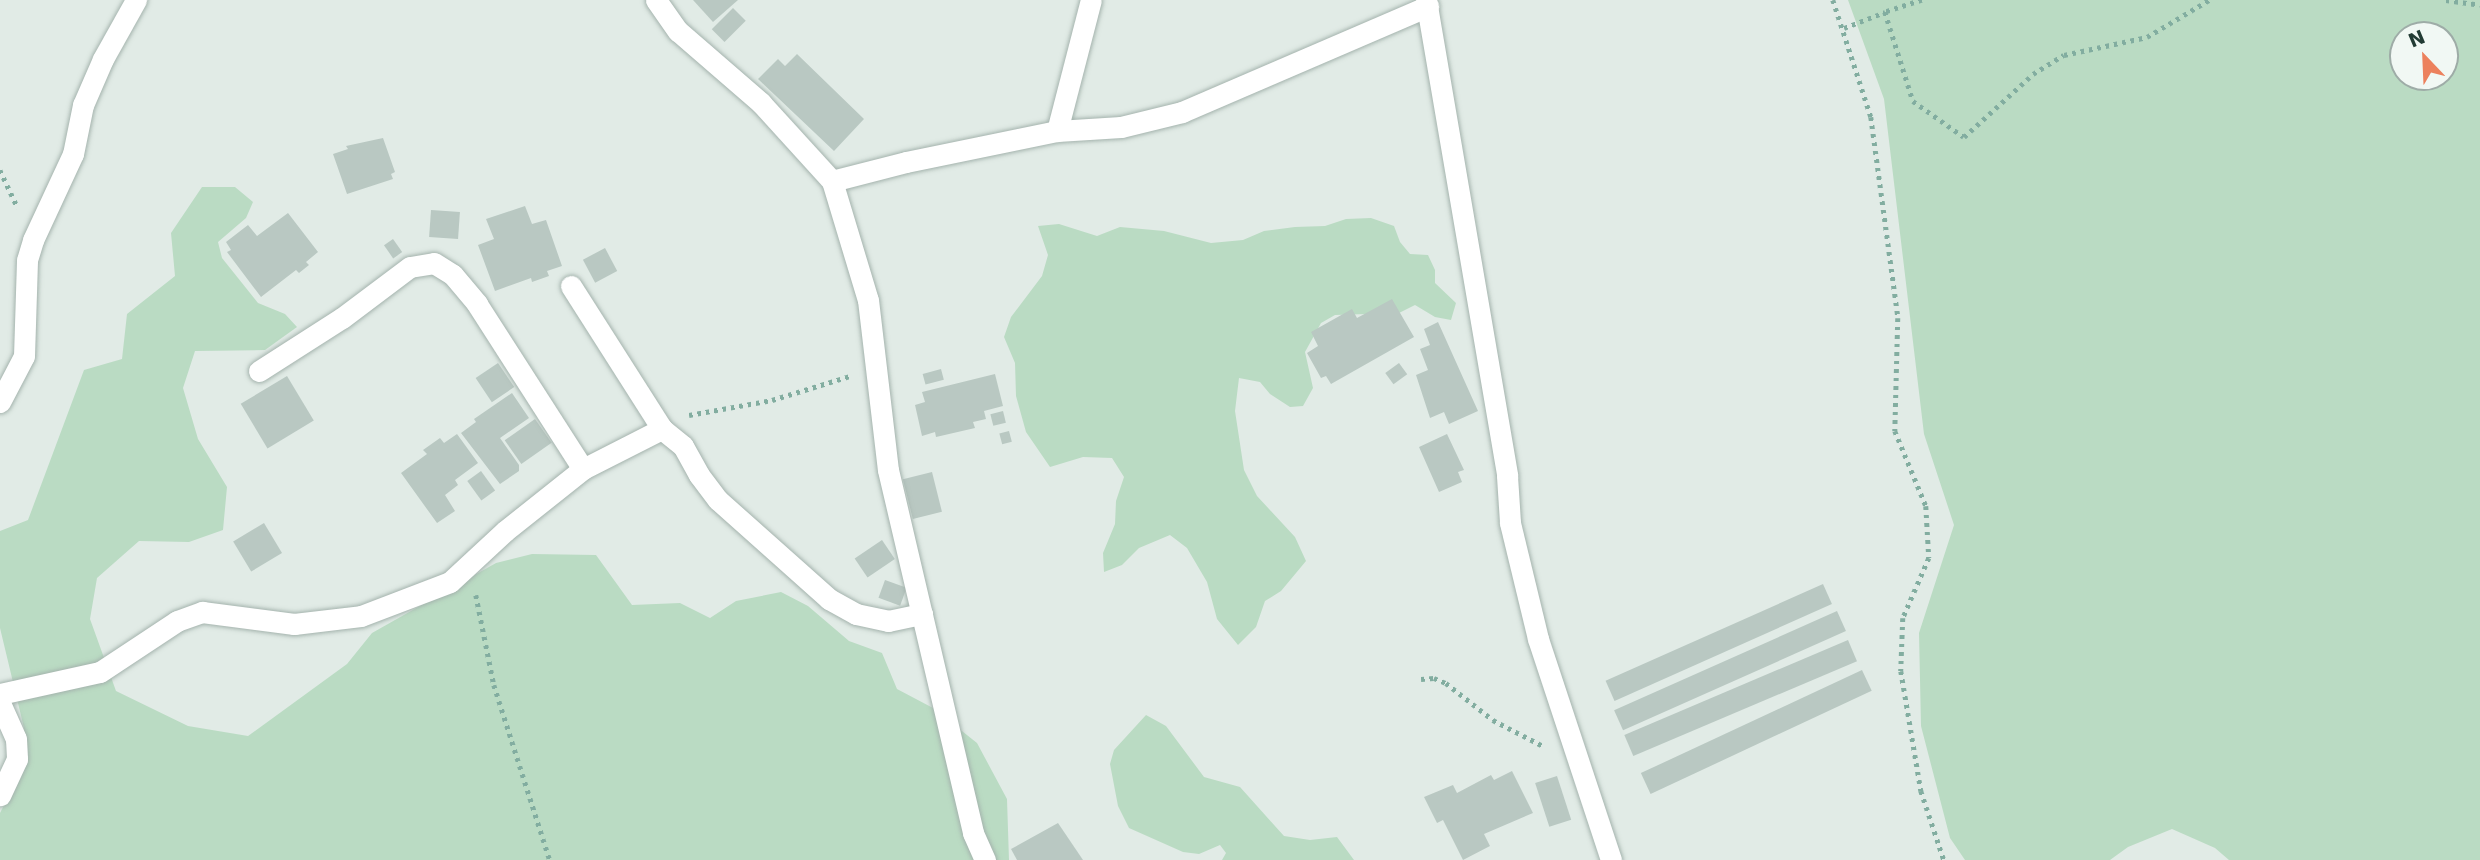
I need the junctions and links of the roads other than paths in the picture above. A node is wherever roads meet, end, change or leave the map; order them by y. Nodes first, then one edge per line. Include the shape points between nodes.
1 (136, 0) edge
2 (656, 0) edge
3 (1091, 0) edge
4 (1427, 3) edge
5 (1057, 131) junction
6 (832, 181) junction
7 (571, 286) dead end
8 (259, 371) dead end
9 (0, 401) edge
10 (662, 429) junction
11 (583, 469) junction
12 (922, 614) junction
13 (0, 694) edge
14 (0, 704) edge
15 (0, 795) edge
16 (985, 860) edge
17 (1611, 860) edge

1 - 9 street via 88,93 73,154 33,240 27,260 24,356
2 - 6 street via 678,31 761,103
3 - 5 street
4 - 5 street via 1182,112 1121,127
4 - 17 street via 1505,462 1510,523 1538,639
5 - 6 street
6 - 12 street via 867,300 888,470
7 - 10 street
8 - 11 street via 410,267 434,263 453,275 477,304
10 - 11 street
10 - 12 street via 683,446 718,500 830,598 856,614 888,621
11 - 13 street via 450,582 361,616 294,624 202,612 177,621 100,672
12 - 16 street via 973,833
14 - 15 street via 16,739 17,759

